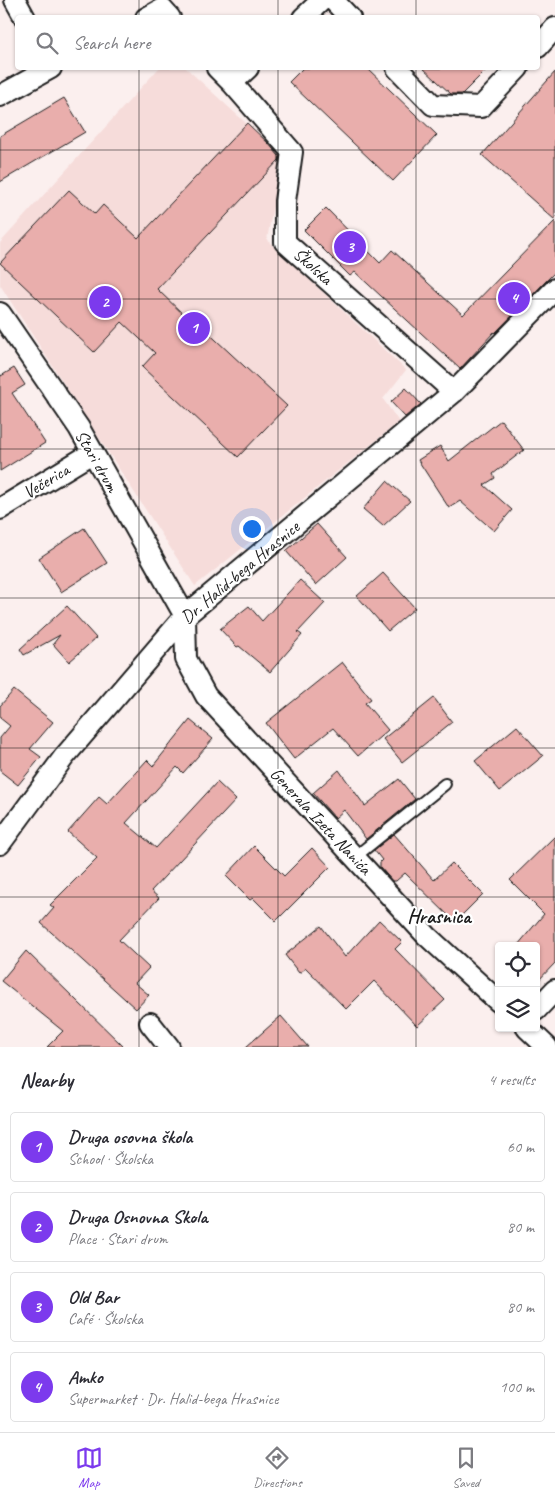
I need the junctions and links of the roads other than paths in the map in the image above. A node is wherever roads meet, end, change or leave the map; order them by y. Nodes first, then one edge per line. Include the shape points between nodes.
1 (15, 0) edge
2 (322, 0) edge
3 (334, 0) edge
4 (23, 15) edge
5 (306, 15) edge
6 (347, 15) edge
7 (555, 28) edge
8 (540, 45) edge
9 (47, 70) edge
10 (219, 70) edge
11 (246, 70) edge
12 (399, 70) edge
13 (516, 70) edge
14 (232, 83) junction
15 (0, 96) edge
16 (555, 289) edge
17 (0, 313) edge
18 (454, 392) junction
19 (92, 453) junction
20 (0, 509) edge
21 (185, 616) junction
22 (445, 784) dead end
23 (0, 844) edge
24 (355, 857) junction
25 (555, 990) edge
26 (495, 998) edge
27 (540, 1006) edge
28 (150, 1023) dead end
29 (531, 1032) edge
30 (169, 1047) edge
31 (547, 1047) edge

1 - 4 street
2 - 5 street
3 - 6 street
7 - 8 street
9 - 15 street
10 - 14 street, Školska
11 - 14 street
12 - 13 street via 433,105 481,107
14 - 18 street, Školska via 292,152 285,201 285,242
16 - 18 street, Dr. Halid-bega Hrasnice
17 - 19 street, Stari drum via 79,428
18 - 21 street, Dr. Halid-bega Hrasnice
19 - 20 street, Večerica
19 - 21 street, Stari drum
21 - 23 street, Dr. Halid-bega Hrasnice via 64,757
21 - 24 street, Generala Izeta Nanića via 186,659 206,696
22 - 24 lane
24 - 26 street, Generala Izeta Nanića via 427,936
25 - 27 street
28 - 30 street
29 - 31 street

